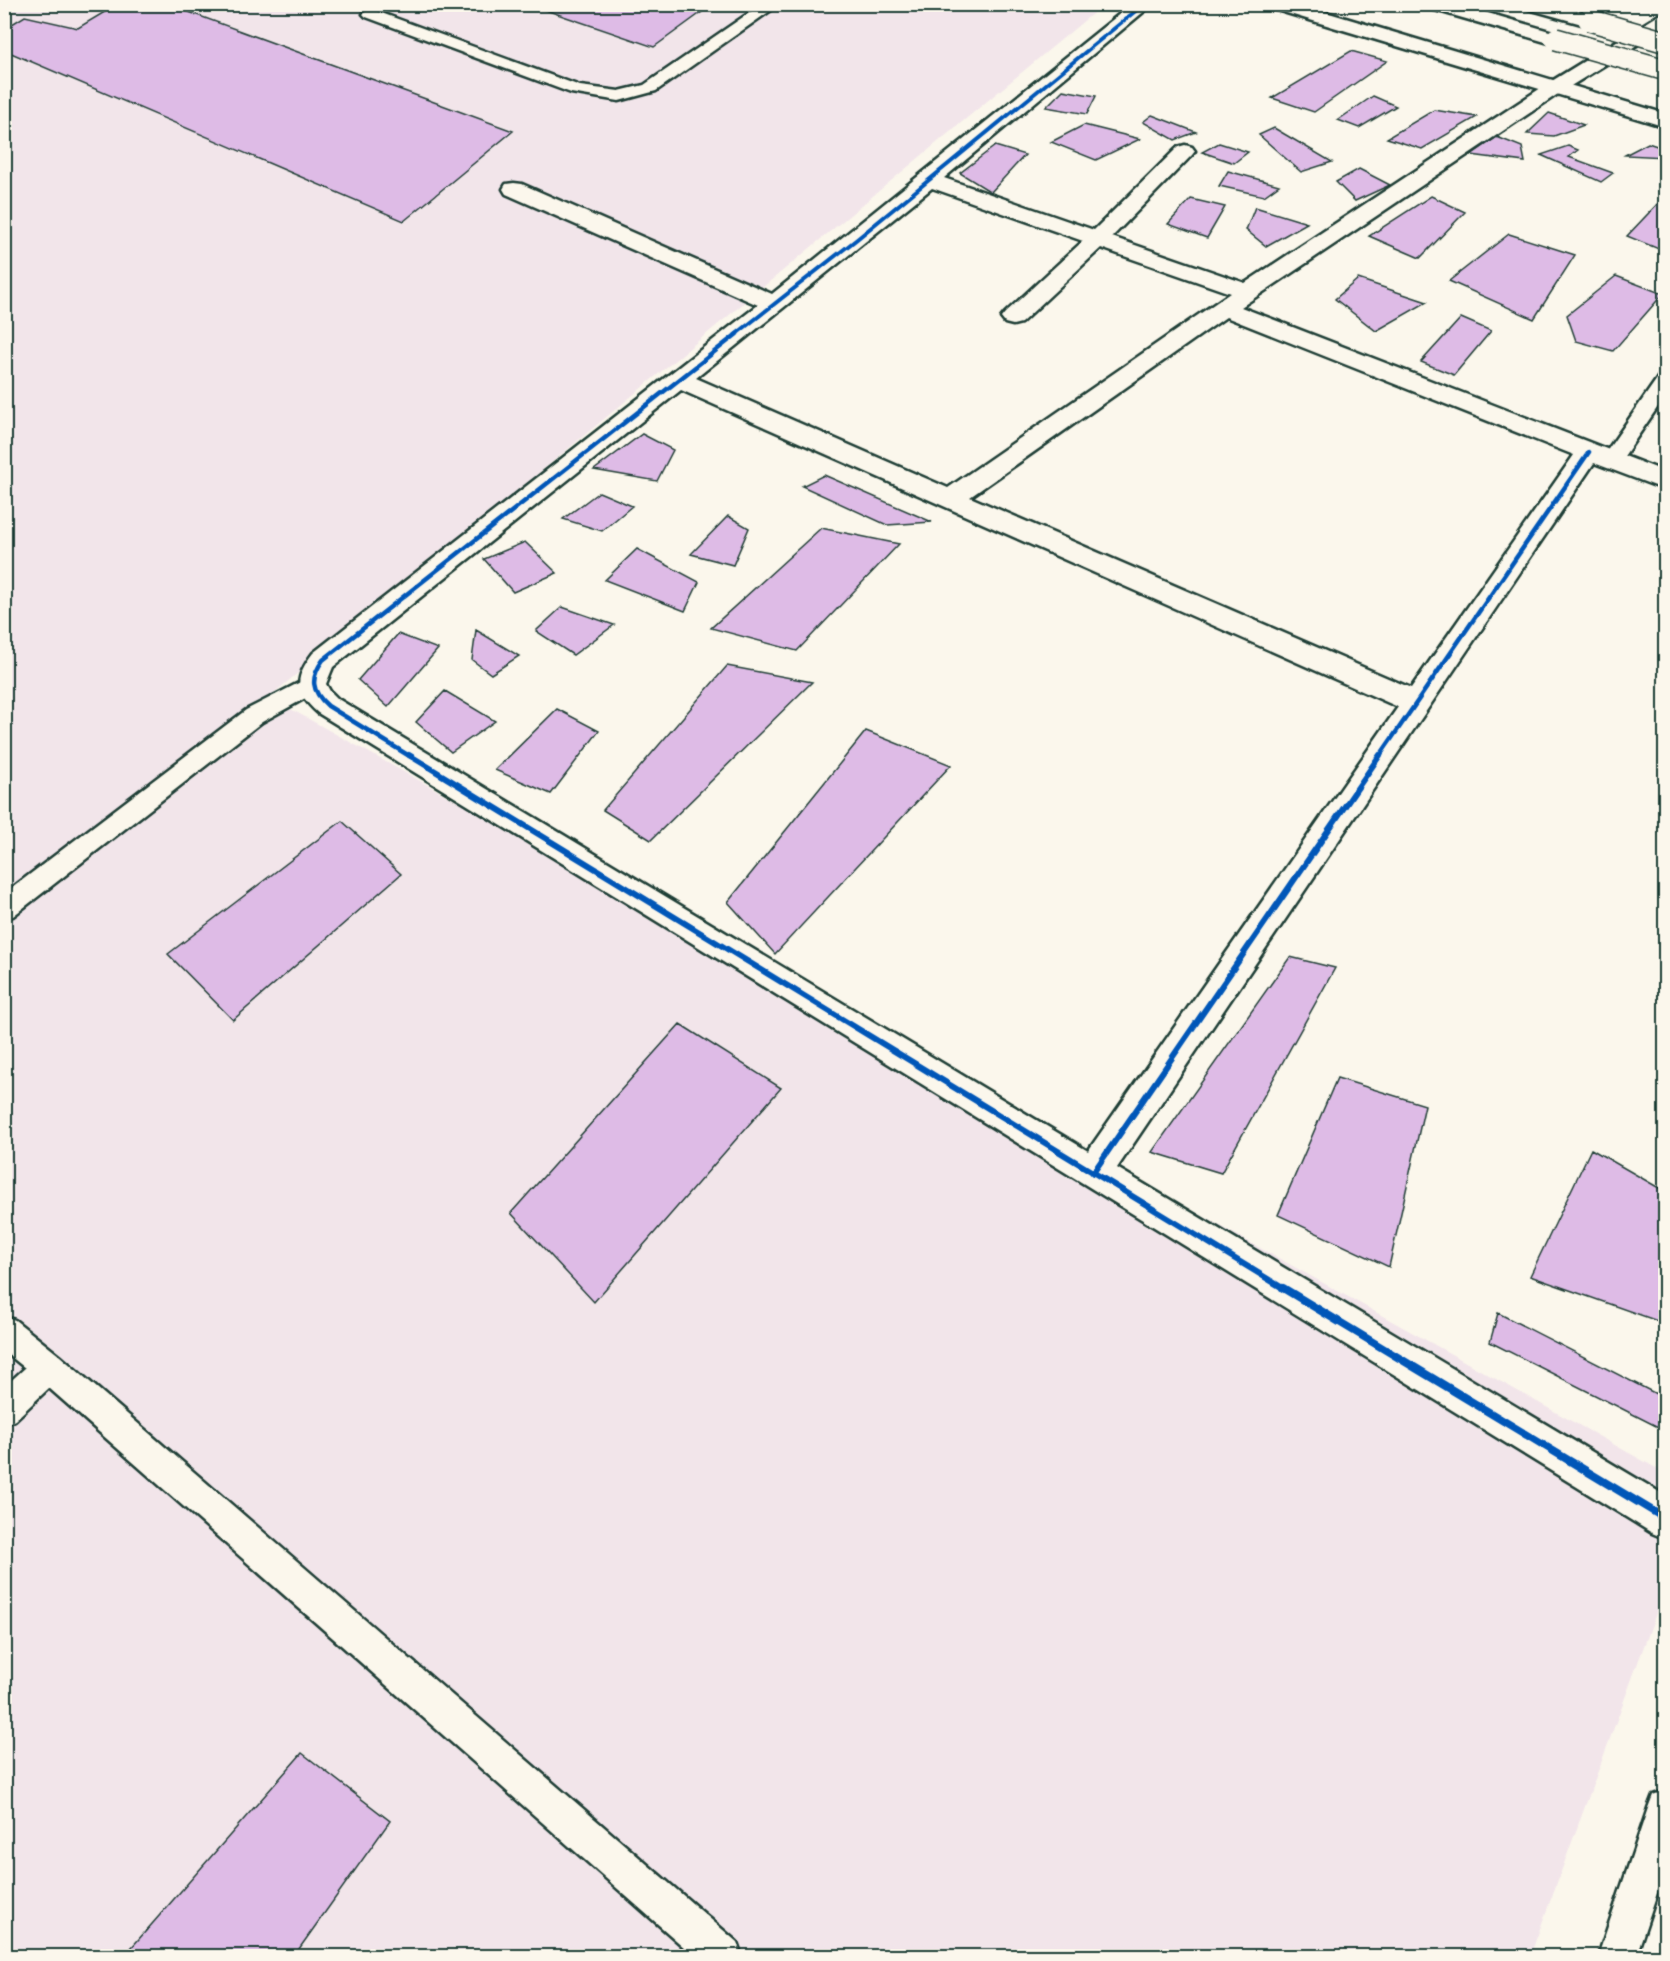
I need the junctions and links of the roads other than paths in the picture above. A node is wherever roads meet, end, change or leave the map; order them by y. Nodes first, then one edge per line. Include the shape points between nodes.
1 (773, 4) edge
2 (1144, 4) edge
3 (1277, 4) edge
4 (1435, 4) edge
5 (1532, 4) edge
6 (371, 14) dead end
7 (1665, 19) edge
8 (1665, 42) edge
9 (1665, 70) edge
10 (1554, 88) junction
11 (1665, 121) edge
12 (1185, 151) dead end
13 (929, 180) junction
14 (514, 189) dead end
15 (1098, 240) junction
16 (1248, 292) junction
17 (775, 304) junction
18 (1224, 308) junction
19 (1013, 318) dead end
20 (679, 380) junction
21 (1665, 380) edge
22 (1600, 456) junction
23 (1665, 482) edge
24 (950, 499) junction
25 (312, 684) junction
26 (1417, 703) junction
27 (4, 909) edge
28 (1093, 1173) junction
29 (4, 1331) edge
30 (50, 1367) junction
31 (4, 1409) edge
32 (1665, 1519) edge
33 (1665, 1808) edge
34 (723, 1956) edge
35 (1617, 1956) edge

1 - 6 lane via 650,88 619,96 577,90
2 - 13 main road
3 - 10 main road
4 - 9 main road, bridge
5 - 8 main road, bridge
7 - 10 main road
10 - 11 main road
10 - 16 main road
12 - 15 main road
13 - 15 main road
13 - 17 main road
14 - 17 main road
15 - 16 main road
15 - 19 main road
16 - 18 main road
17 - 20 main road
18 - 22 main road
18 - 24 main road
20 - 24 main road
20 - 25 main road via 323,660
21 - 22 lane
22 - 23 main road
22 - 26 main road
24 - 26 main road
25 - 27 lane via 254,716
25 - 28 main road via 328,706
26 - 28 main road
28 - 32 main road
29 - 30 lane
30 - 31 lane
30 - 34 lane
33 - 35 lane

